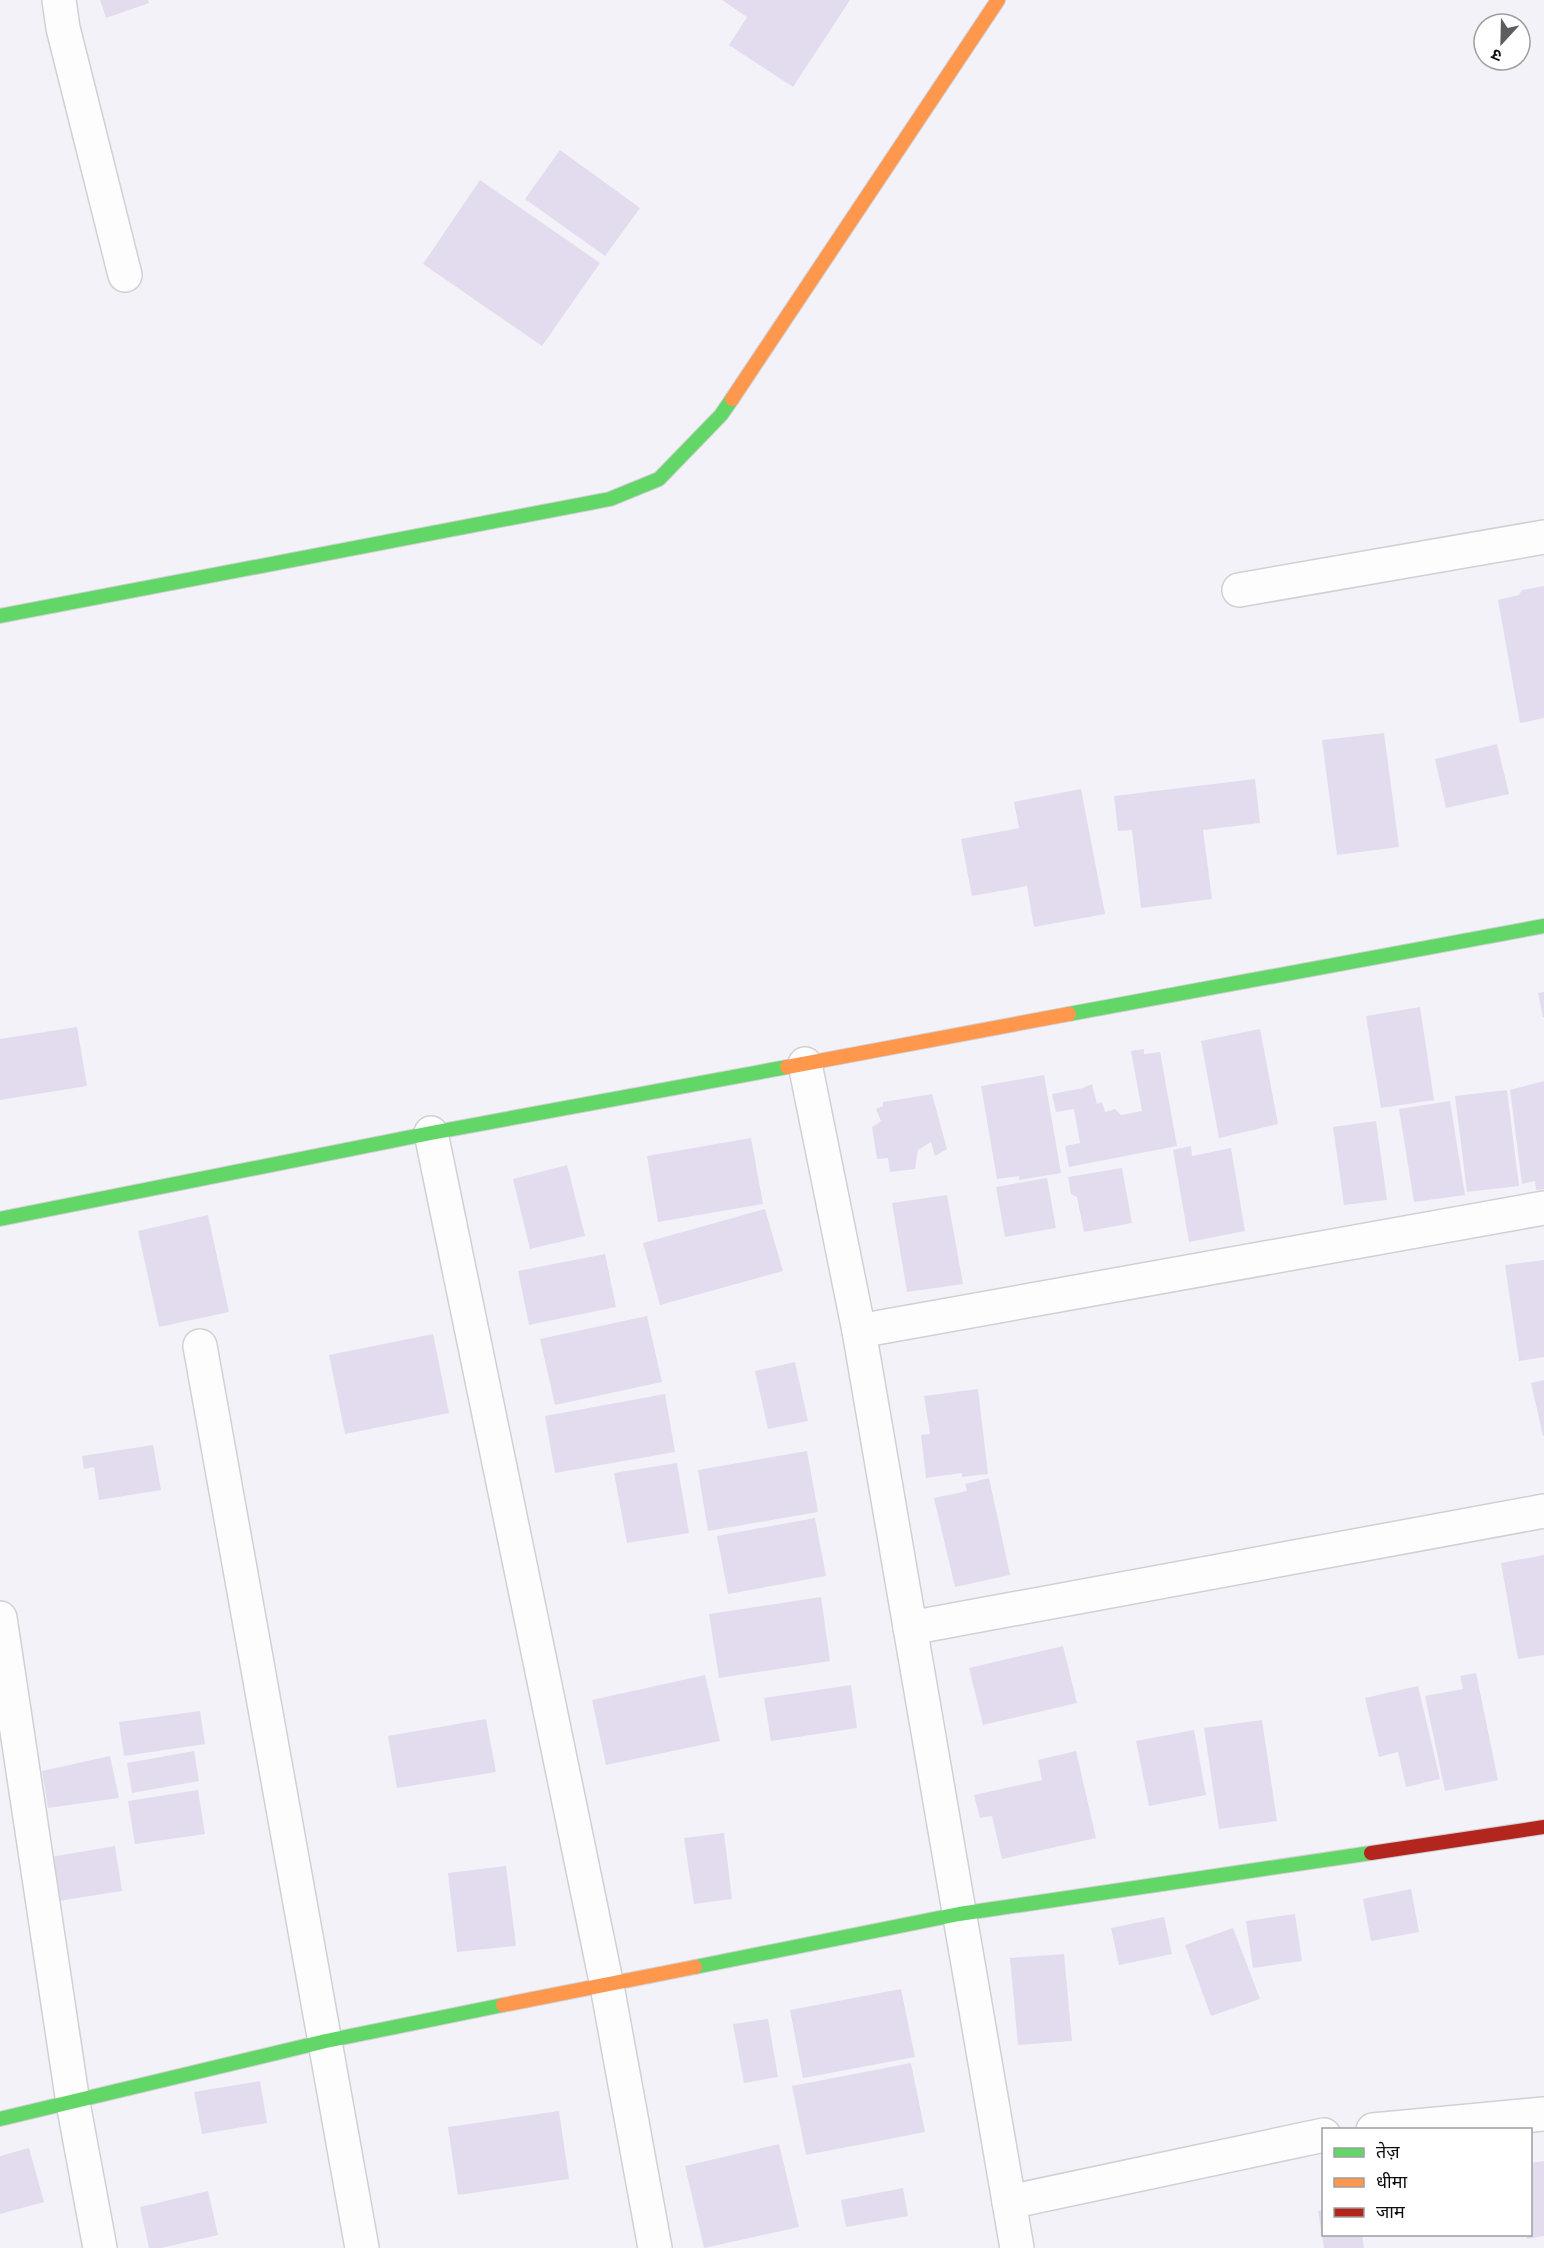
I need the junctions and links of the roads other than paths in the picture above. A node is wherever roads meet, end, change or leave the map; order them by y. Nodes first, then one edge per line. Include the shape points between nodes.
1 (59, 0) edge
2 (998, 0) edge
3 (125, 275) dead end
4 (1544, 537) edge
5 (1239, 590) dead end
6 (0, 616) edge
7 (1544, 926) edge
8 (805, 1064) junction
9 (431, 1133) junction
10 (1544, 1208) edge
11 (0, 1219) edge
12 (859, 1331) junction
13 (200, 1346) dead end
14 (1544, 1510) edge
15 (0, 1618) edge
16 (910, 1628) junction
17 (1544, 1827) edge
18 (959, 1914) junction
19 (607, 1986) junction
20 (326, 2041) junction
21 (73, 2103) junction
22 (1544, 2114) edge
23 (0, 2119) edge
24 (1394, 2128) edge
25 (1322, 2135) edge
26 (1009, 2202) junction
27 (100, 2248) edge
28 (362, 2248) edge
29 (655, 2248) edge
30 (1017, 2248) edge

1 - 3 street
2 - 6 street via 721,415 659,479 610,499
4 - 5 street
7 - 8 street
8 - 9 street
8 - 12 street
9 - 11 street
9 - 19 street
10 - 12 street
12 - 16 street
13 - 20 street
14 - 16 street
15 - 21 street
16 - 18 street
17 - 18 street
18 - 19 street
18 - 26 street
19 - 20 street
19 - 29 street
20 - 21 street
20 - 28 street
21 - 23 street
21 - 27 street
22 - 24 street
25 - 26 street
26 - 30 street

